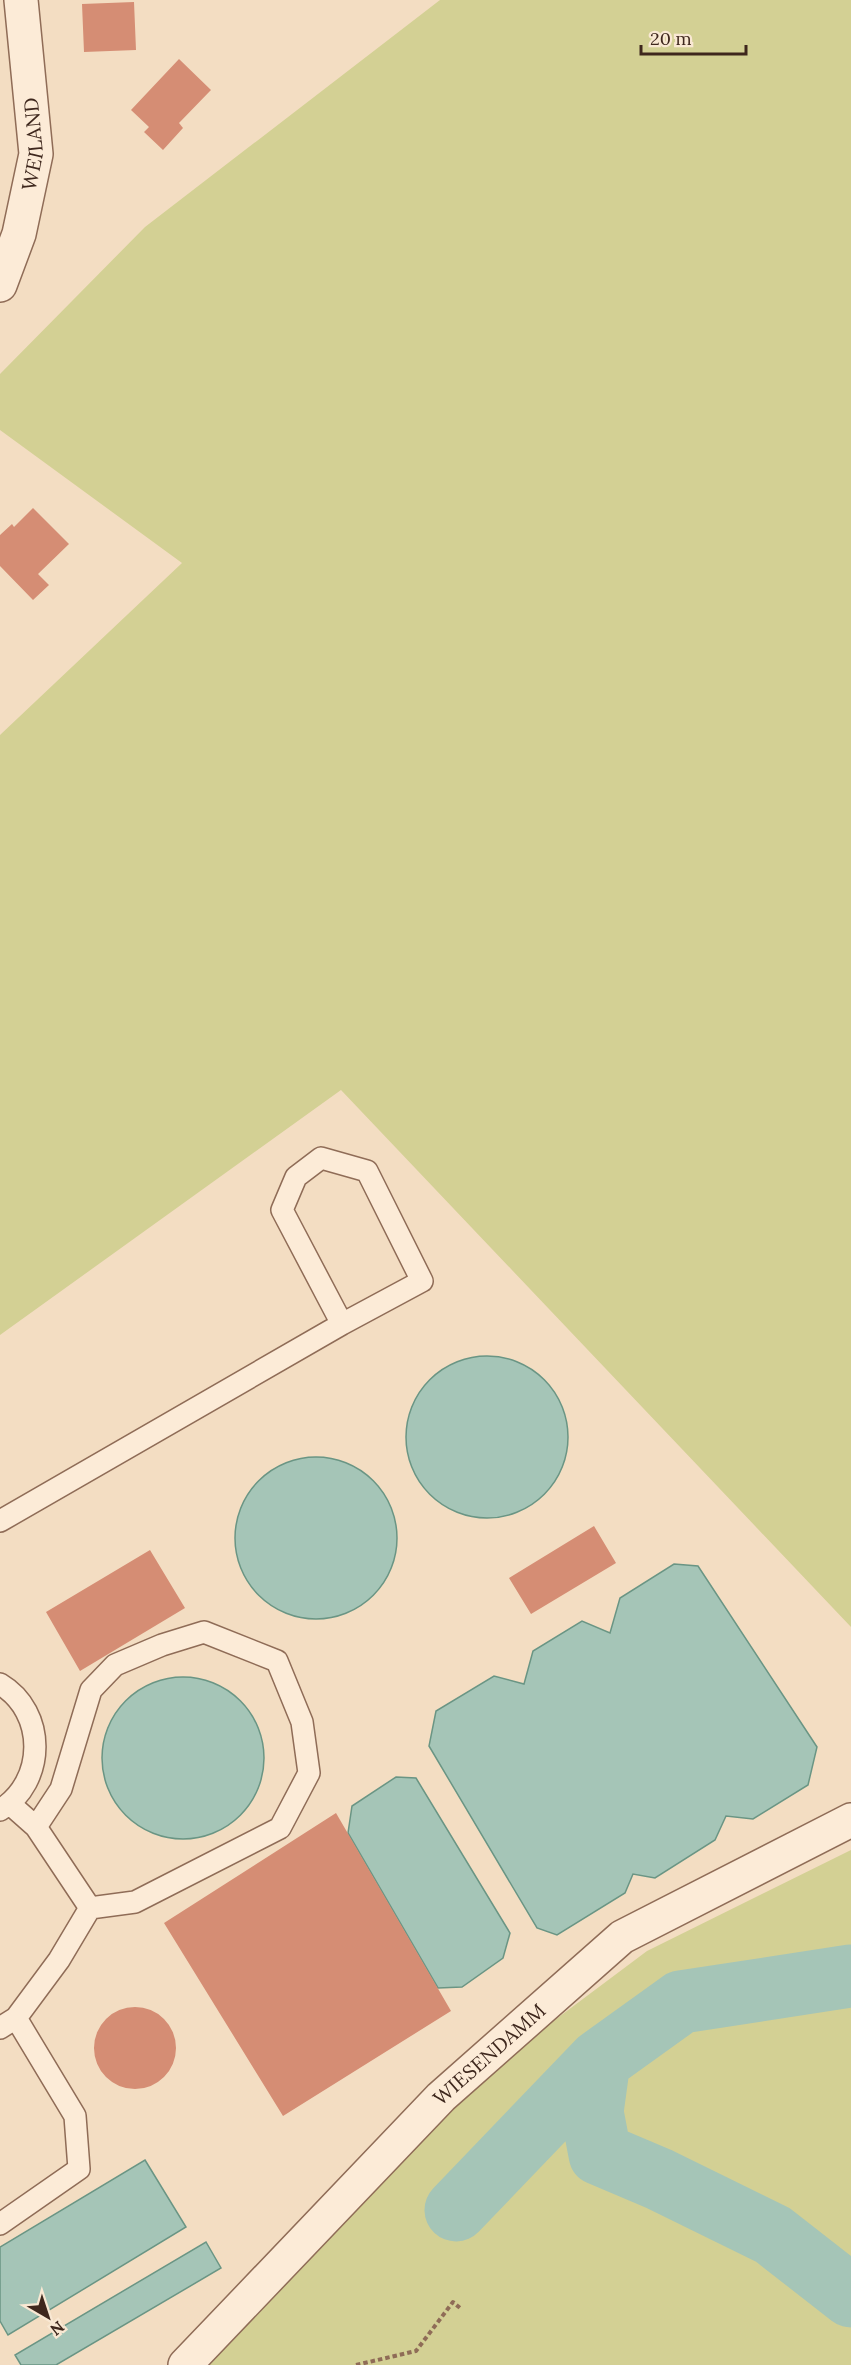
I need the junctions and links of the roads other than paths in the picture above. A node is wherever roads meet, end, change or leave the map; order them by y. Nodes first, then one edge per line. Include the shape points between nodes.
1 (14, 10) edge
2 (0, 285) edge
3 (342, 1324) junction
4 (0, 1521) edge
5 (0, 1684) edge
6 (5, 1807) edge
7 (851, 1820) edge
8 (36, 1827) junction
9 (90, 1908) junction
10 (8, 2023) edge
11 (0, 2224) edge
12 (185, 2365) edge

1 - 2 street, WEILAND via 36,154 19,234
3 - 3 lane via 422,1281 367,1171 321,1158 296,1177 282,1210
3 - 4 lane
5 - 6 lane via 20,1700 31,1720 36,1743 34,1765 25,1787
6 - 8 lane
7 - 12 street, WIESENDAMM via 622,1937 441,2097
8 - 9 lane
8 - 9 lane via 61,1789 91,1690 115,1665 204,1632 277,1661 302,1722 309,1773 280,1828 135,1902
9 - 10 lane via 59,1960
10 - 11 lane via 75,2116 79,2169

